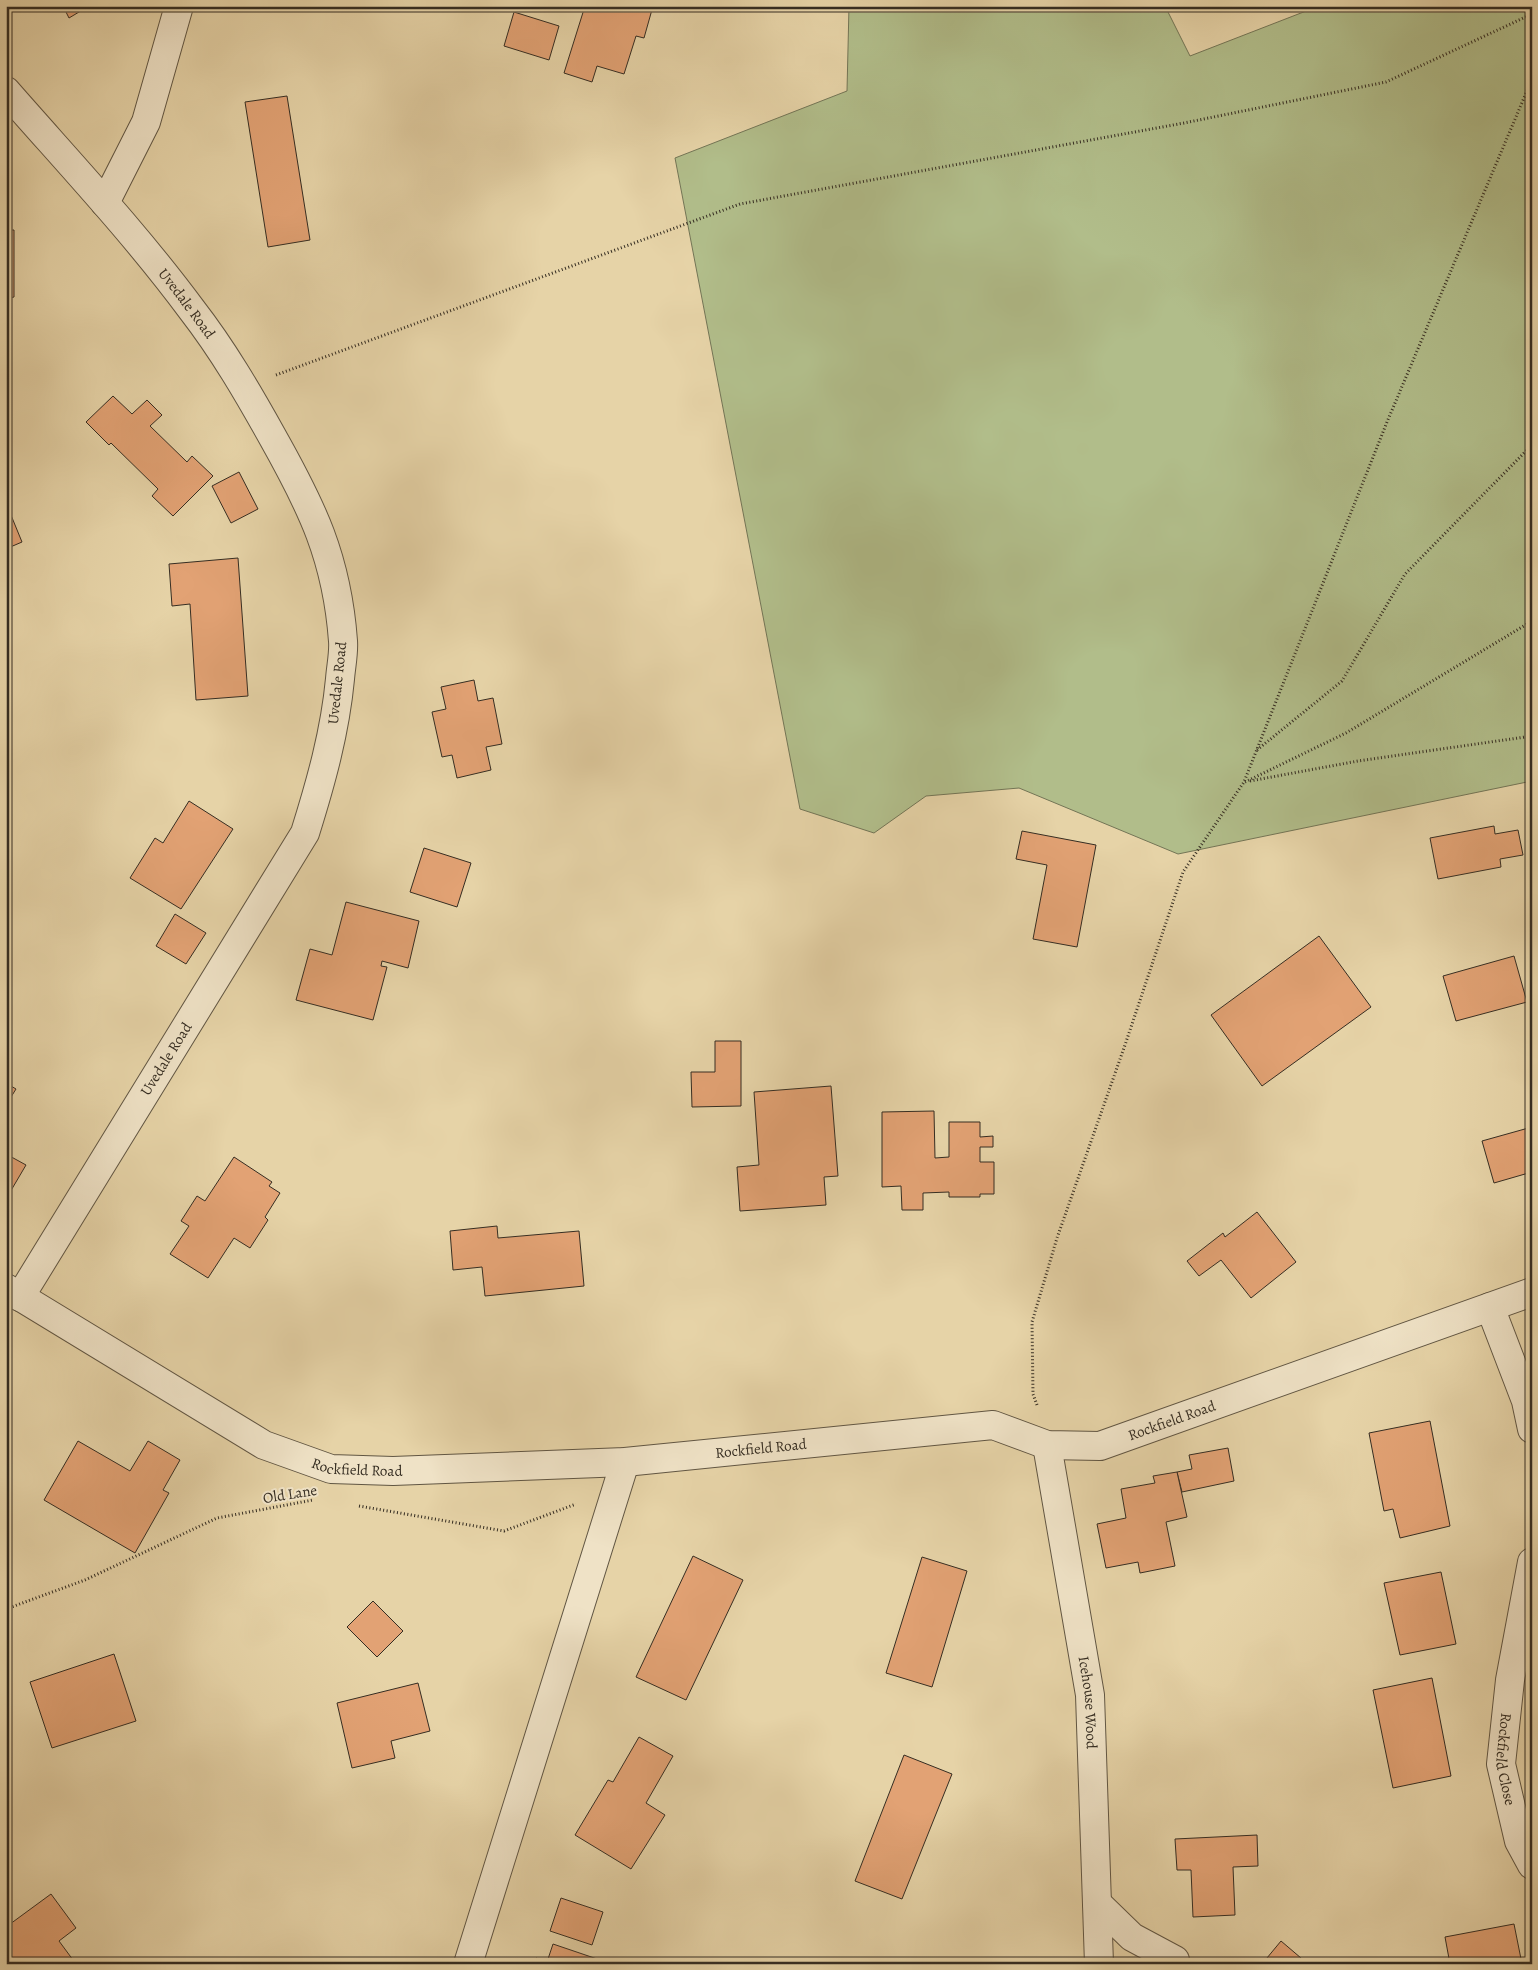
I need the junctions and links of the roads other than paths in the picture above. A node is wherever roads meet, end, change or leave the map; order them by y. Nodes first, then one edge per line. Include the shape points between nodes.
1 (179, 6) edge
2 (6, 91) edge
3 (105, 203) junction
4 (13, 1292) edge
5 (1532, 1292) edge
6 (1490, 1307) junction
7 (1532, 1428) edge
8 (1048, 1445) junction
9 (625, 1462) junction
10 (1532, 1562) edge
11 (1532, 1865) edge
12 (1097, 1903) junction
13 (1174, 1960) dead end
14 (468, 1964) edge
15 (1099, 1964) edge

1 - 3 street via 146,122
2 - 3 street, Uvedale Road
3 - 4 street, Uvedale Road via 193,310 244,386 301,488 321,530 336,582 344,643 325,771 305,833
4 - 9 street, Rockfield Road via 264,1446 331,1469 393,1471
5 - 6 street, Rockfield Road
6 - 7 street via 1526,1401
6 - 8 street, Rockfield Road via 1100,1446
8 - 9 street, Rockfield Road via 993,1425
8 - 12 street, Icehouse Wood via 1090,1695
9 - 14 street
10 - 11 street, Rockfield Close via 1510,1680 1500,1764 1519,1841
12 - 13 street via 1132,1937
12 - 15 street, Icehouse Wood

